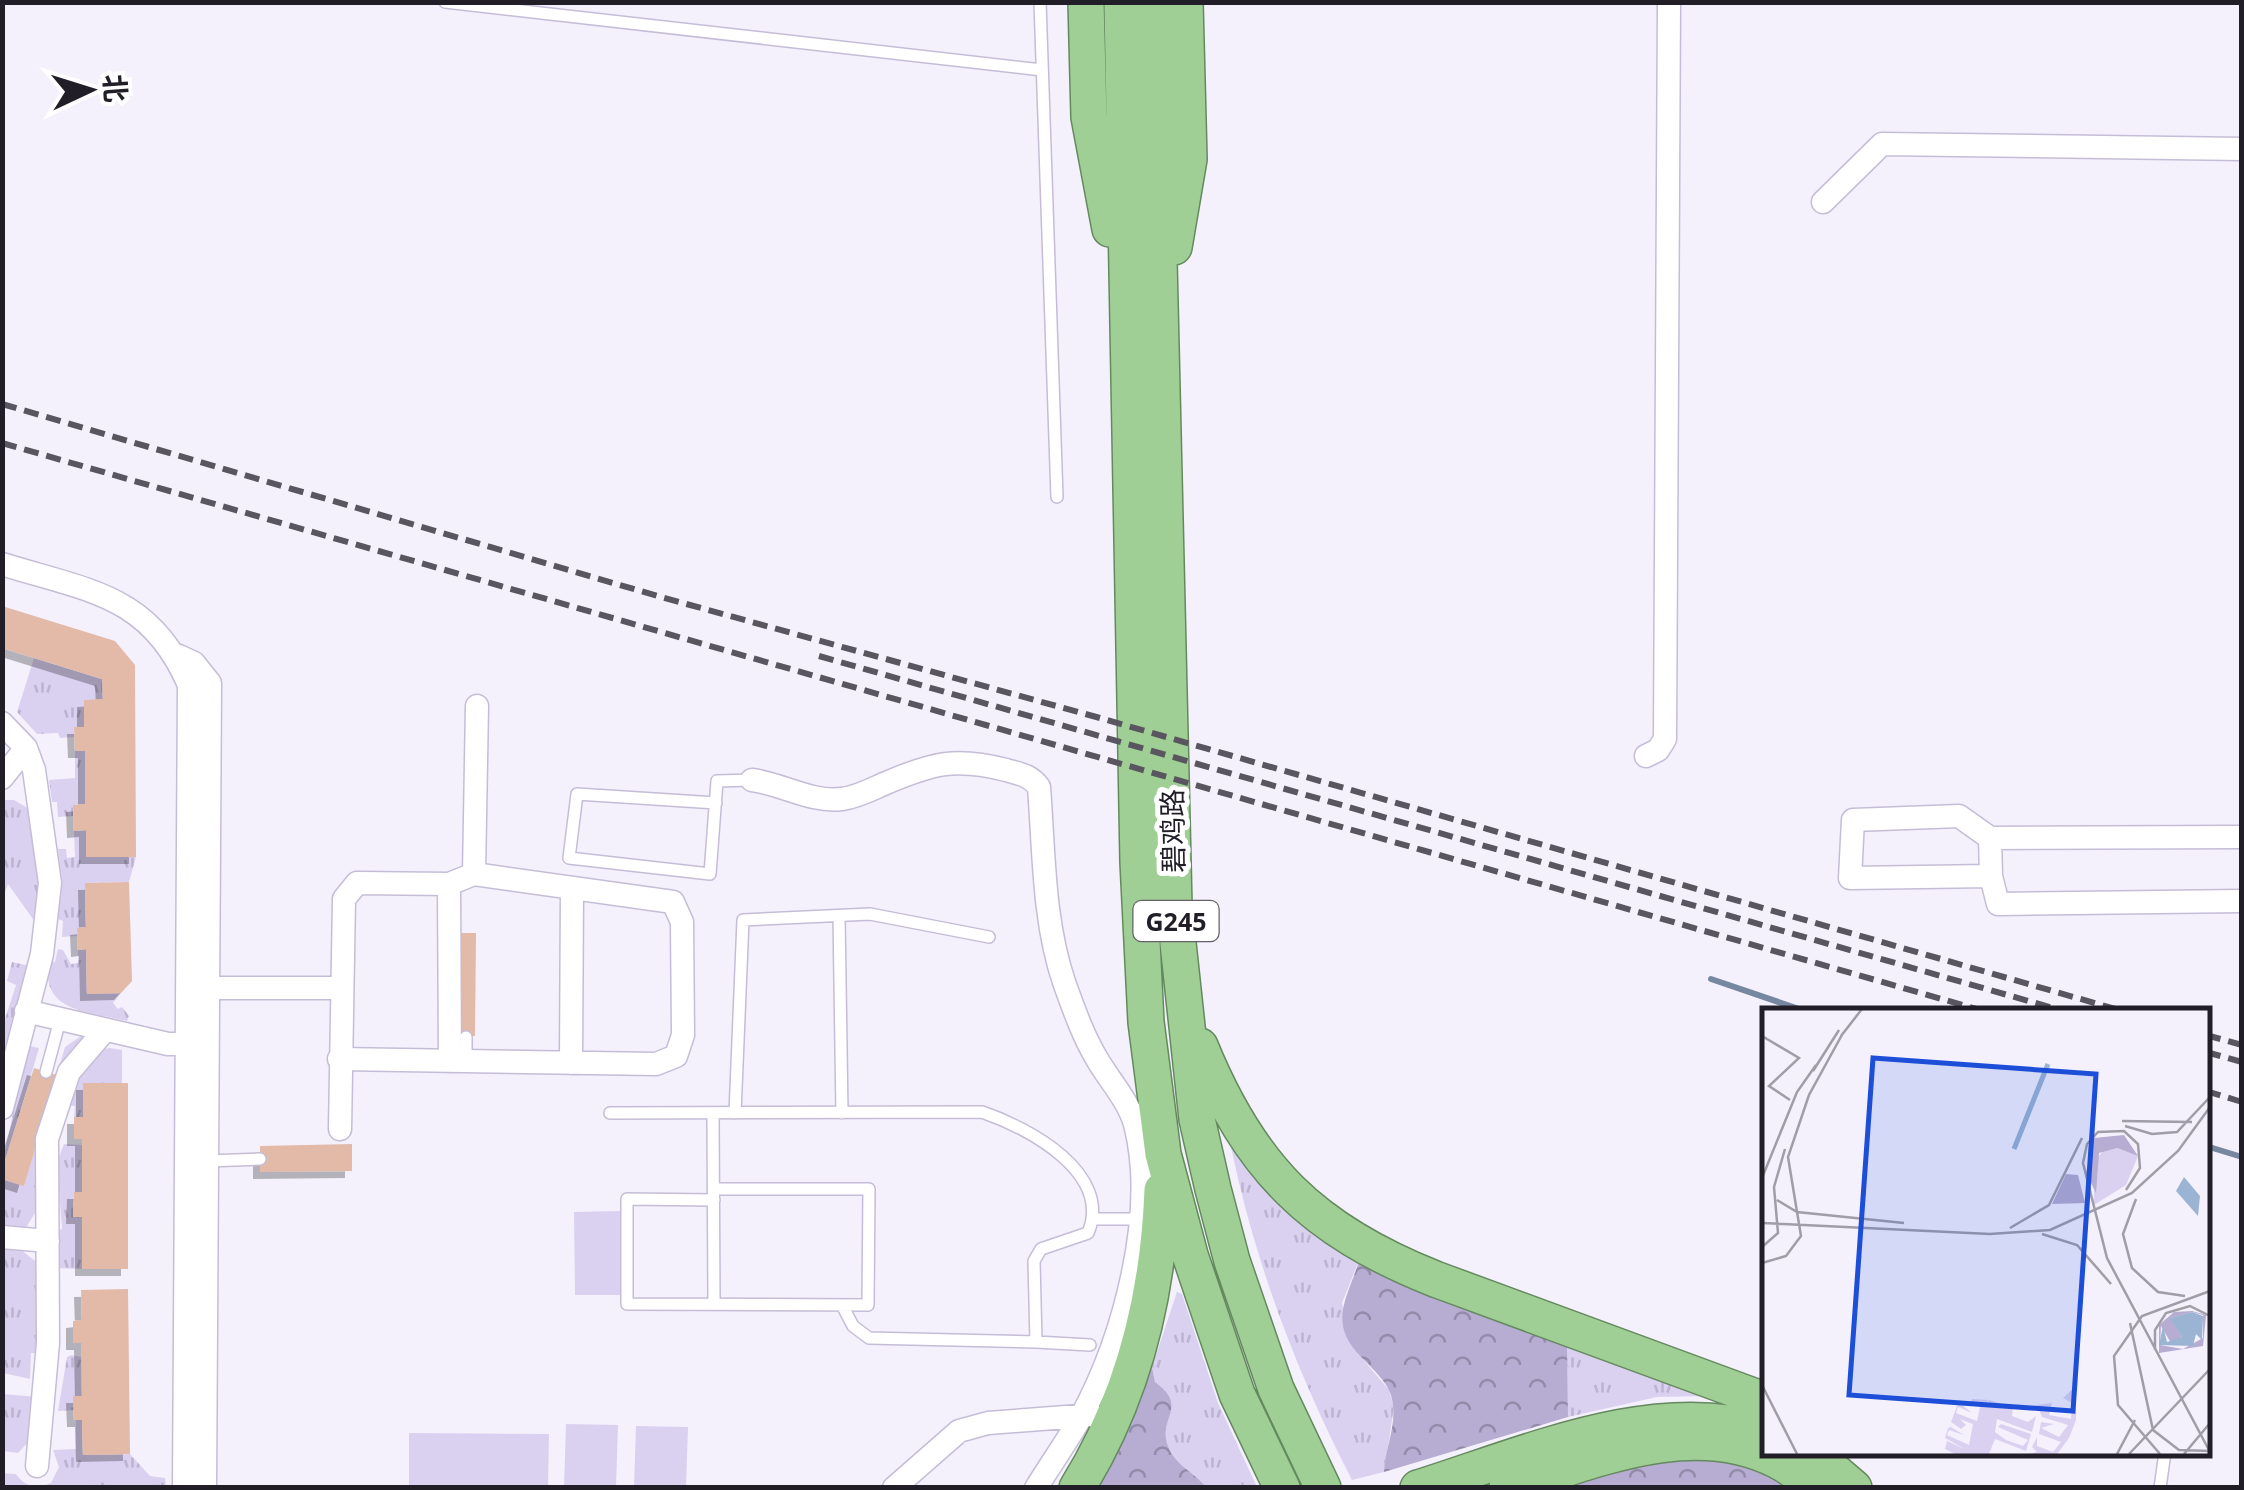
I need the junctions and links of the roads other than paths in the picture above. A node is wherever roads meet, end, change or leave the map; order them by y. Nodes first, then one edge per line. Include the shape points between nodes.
1 (445, 2) edge
2 (1040, 2) edge
3 (1086, 2) edge
4 (1122, 2) edge
5 (1152, 2) edge
6 (1185, 2) edge
7 (1668, 2) edge
8 (1042, 70) junction
9 (2242, 149) edge
10 (1823, 202) dead end
11 (1145, 333) junction
12 (1057, 497) dead end
13 (2, 564) edge
14 (477, 706) dead end
15 (2, 722) edge
16 (26, 748) junction
17 (1646, 756) dead end
18 (2, 778) edge
19 (752, 780) joint
20 (716, 803) junction
21 (2242, 837) edge
22 (1990, 838) junction
23 (474, 874) junction
24 (1991, 876) junction
25 (449, 884) junction
26 (572, 889) junction
27 (2242, 901) edge
28 (838, 916) junction
29 (989, 938) dead end
30 (198, 988) junction
31 (341, 988) junction
32 (1182, 993) junction
33 (26, 1012) junction
34 (60, 1020) junction
35 (105, 1030) junction
36 (466, 1037) dead end
37 (198, 1044) junction
38 (339, 1059) junction
39 (458, 1061) junction
40 (571, 1063) junction
41 (46, 1072) dead end
42 (2, 1108) edge
43 (610, 1113) dead end
44 (714, 1113) junction
45 (735, 1113) junction
46 (842, 1113) junction
47 (340, 1129) dead end
48 (1163, 1154) junction
49 (260, 1160) dead end
50 (208, 1161) junction
51 (714, 1194) junction
52 (1094, 1219) junction
53 (1140, 1219) junction
54 (2, 1237) edge
55 (48, 1240) junction
56 (714, 1304) junction
57 (842, 1305) junction
58 (1036, 1342) junction
59 (1090, 1345) dead end
60 (1762, 1399) edge
61 (1098, 1415) junction
62 (1762, 1430) edge
63 (1577, 1453) junction
64 (1762, 1455) edge
65 (1763, 1455) edge
66 (1816, 1455) edge
67 (1855, 1455) edge
68 (2165, 1455) edge
69 (37, 1466) dead end
70 (184, 1488) edge
71 (206, 1488) edge
72 (894, 1488) edge
73 (1036, 1488) edge
74 (1077, 1488) edge
75 (1282, 1488) edge
76 (1323, 1488) edge
77 (1418, 1488) edge
78 (1507, 1488) edge
79 (1816, 1488) edge
80 (1854, 1488) edge
81 (1883, 1488) edge
82 (2160, 1488) edge

1 - 8 lane
2 - 8 lane
3 - 11 highway via 1089,117
4 - 11 highway, G245
5 - 11 highway, G245
6 - 11 highway via 1189,159
7 - 17 street via 1665,740
8 - 12 lane
9 - 10 street via 1882,144
11 - 32 highway, 碧鸡路 / G245
11 - 48 highway, 碧鸡路 / G245 via 1138,862 1146,1022
13 - 30 street via 129,606 176,654 189,685
14 - 23 street
15 - 16 street
16 - 18 street
16 - 33 street via 40,797 50,883 42,954
19 - 20 lane via 717,781
19 - 53 street via 824,800 860,794 939,762 979,763 1033,779 1039,787 1049,918 1064,980 1094,1055 1134,1120
20 - 20 lane via 710,874 569,858 577,794
21 - 22 street
22 - 24 street
22 - 24 street via 1959,816 1853,820 1850,878
23 - 25 street
23 - 26 street
24 - 27 street via 1998,904
25 - 31 street via 369,881 350,890 342,909
25 - 39 street
26 - 40 street
26 - 40 street via 667,899 678,908 683,1035 667,1062
28 - 29 lane via 870,914
28 - 45 lane via 743,920
28 - 46 lane
30 - 31 street
30 - 37 street
31 - 38 street
32 - 60 highway via 1215,1084 1260,1159 1290,1193 1351,1238 1392,1262
32 - 76 highway, 碧鸡路 / G245 via 1197,1119 1232,1261 1276,1389
33 - 34 street
33 - 42 street
34 - 35 street
34 - 41 lane
35 - 37 street
35 - 55 street via 69,1072 47,1139
36 - 39 lane
37 - 50 street
37 - 70 street
38 - 39 street
38 - 47 street
39 - 40 street
43 - 44 lane
44 - 45 lane
44 - 51 lane
45 - 46 lane
46 - 52 lane via 982,1112 1002,1119 1078,1172 1094,1200
48 - 61 highway via 1160,1240 1144,1337
48 - 75 highway, 碧鸡路 / G245 via 1237,1394
49 - 50 lane
50 - 71 street
51 - 56 lane
51 - 56 lane via 627,1199 627,1304
51 - 57 lane via 869,1189 868,1305
52 - 53 lane
52 - 58 lane via 1088,1233 1041,1249 1034,1261
53 - 61 street
54 - 55 street
55 - 69 street via 48,1343
56 - 57 lane
57 - 58 lane via 868,1338
58 - 59 lane
61 - 72 street via 988,1423 959,1432
61 - 73 street
61 - 74 highway via 1104,1444
62 - 63 highway via 1671,1420 1612,1430
63 - 64 highway via 1729,1444
63 - 77 highway
63 - 78 highway
65 - 79 highway
66 - 80 highway
67 - 81 highway
68 - 82 lane

